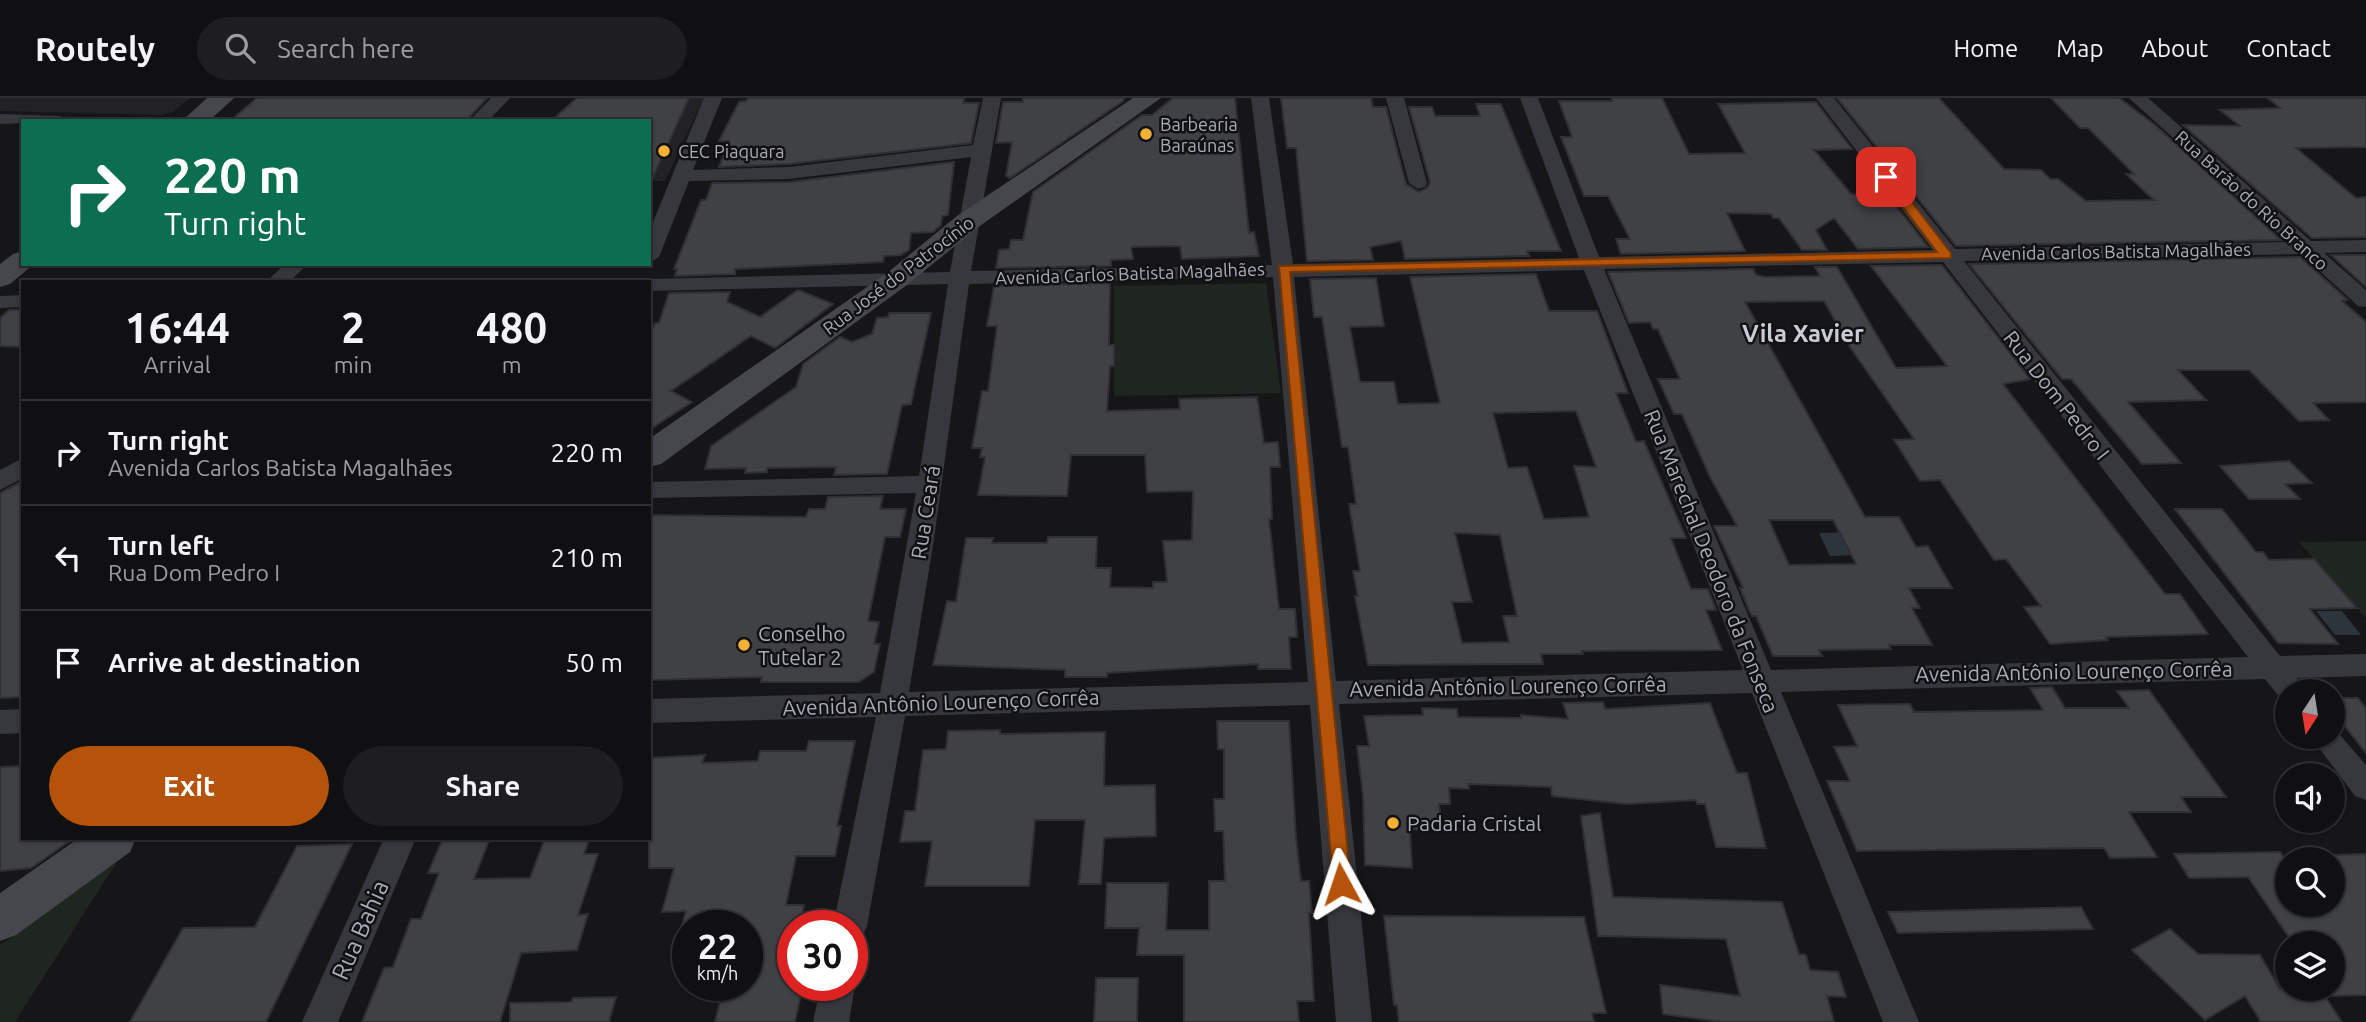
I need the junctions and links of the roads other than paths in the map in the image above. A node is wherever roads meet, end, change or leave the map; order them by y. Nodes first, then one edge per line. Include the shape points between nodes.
1 (197, 98) edge
2 (222, 98) edge
3 (501, 98) edge
4 (713, 98) edge
5 (992, 98) edge
6 (1149, 98) edge
7 (1260, 98) edge
8 (1395, 98) edge
9 (1529, 98) edge
10 (1825, 98) edge
11 (2138, 98) edge
12 (0, 119) edge
13 (171, 119) edge
14 (196, 119) edge
15 (480, 119) edge
16 (21, 120) edge
17 (981, 150) junction
18 (683, 176) junction
19 (1418, 183) dead end
20 (967, 222) junction
21 (21, 241) edge
22 (2366, 246) edge
23 (2305, 247) junction
24 (651, 252) edge
25 (1946, 255) junction
26 (0, 257) edge
27 (21, 262) edge
28 (1591, 263) junction
29 (296, 266) edge
30 (1283, 269) junction
31 (0, 278) edge
32 (957, 278) junction
33 (897, 279) junction
34 (278, 280) edge
35 (651, 285) edge
36 (21, 301) edge
37 (2366, 301) edge
38 (0, 302) edge
39 (651, 455) edge
40 (21, 467) edge
41 (0, 482) edge
42 (930, 484) junction
43 (651, 490) edge
44 (2366, 665) edge
45 (2271, 666) junction
46 (2281, 679) edge
47 (1760, 680) junction
48 (1323, 691) junction
49 (893, 703) junction
50 (651, 711) edge
51 (21, 721) edge
52 (0, 722) edge
53 (2336, 749) edge
54 (2366, 787) edge
55 (111, 840) edge
56 (399, 840) edge
57 (852, 910) edge
58 (0, 920) edge
59 (835, 1001) edge
60 (320, 1022) edge
61 (831, 1022) edge
62 (1354, 1022) edge
63 (1901, 1022) edge

1 - 13 street
2 - 14 street
3 - 15 street
4 - 18 street
5 - 17 street, Rua Ceará
6 - 20 street, Rua José do Patrocínio
7 - 30 street
8 - 19 street
9 - 28 street, Rua Marechal Deodoro da Fonseca
10 - 25 street, Rua Dom Pedro I
11 - 23 street, Rua Barão do Rio Branco
12 - 16 street
17 - 18 street via 789,173
17 - 20 street, Rua Ceará
18 - 24 street
20 - 32 street, Rua Ceará
20 - 33 street, Rua José do Patrocínio
21 - 26 main road
22 - 23 street, Avenida Carlos Batista Magalhães
23 - 25 street, Avenida Carlos Batista Magalhães
23 - 37 street, Rua Barão do Rio Branco
25 - 28 street, Avenida Carlos Batista Magalhães
25 - 45 street, Rua Dom Pedro I
27 - 31 street
28 - 30 street, Avenida Carlos Batista Magalhães
28 - 47 street, Rua Marechal Deodoro da Fonseca
29 - 34 street
30 - 32 street, Avenida Carlos Batista Magalhães
30 - 48 street
32 - 33 street, Avenida Carlos Batista Magalhães
32 - 42 street, Rua Ceará
33 - 35 street, Avenida Carlos Batista Magalhães
33 - 39 street, Rua José do Patrocínio
36 - 38 street
40 - 41 street
42 - 43 street
42 - 49 street, Rua Ceará
44 - 45 street, Avenida Antônio Lourenço Corrêa
45 - 46 street, Rua Dom Pedro I
45 - 47 street, Avenida Antônio Lourenço Corrêa
47 - 48 street, Avenida Antônio Lourenço Corrêa
47 - 63 street, Rua Marechal Deodoro da Fonseca
48 - 49 street, Avenida Antônio Lourenço Corrêa
48 - 62 street
49 - 50 street, Avenida Antônio Lourenço Corrêa
49 - 57 street, Rua Ceará
51 - 52 street
53 - 54 street
55 - 58 street
56 - 60 street, Rua Bahia
59 - 61 street

